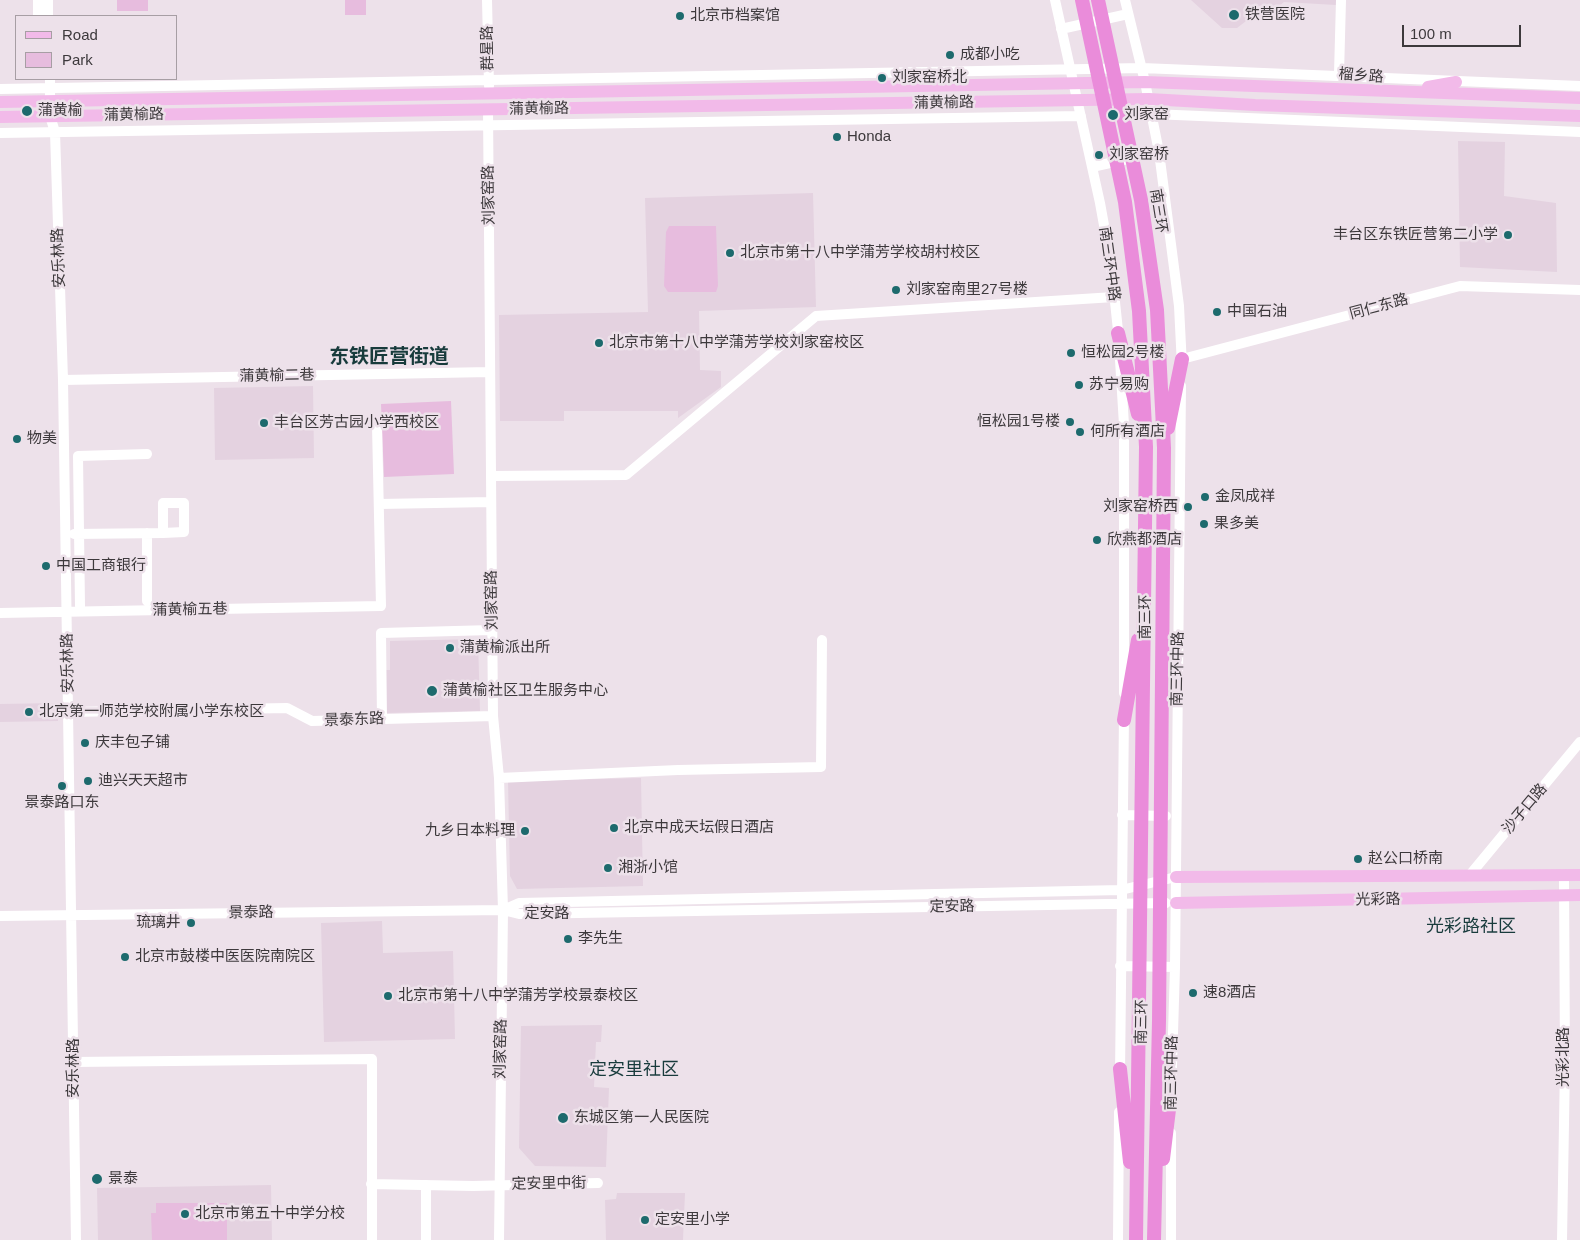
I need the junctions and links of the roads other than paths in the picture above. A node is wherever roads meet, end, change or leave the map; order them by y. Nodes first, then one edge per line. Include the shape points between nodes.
1 (38, 0) edge
2 (48, 0) edge
3 (487, 0) edge
4 (1055, 0) edge
5 (1082, 0) edge
6 (1098, 0) edge
7 (1124, 0) edge
8 (1341, 0) edge
9 (1128, 14) junction
10 (38, 15) edge
11 (48, 15) edge
12 (1061, 30) junction
13 (1142, 68) junction
14 (1070, 70) junction
15 (1339, 74) junction
16 (489, 80) junction
17 (1145, 82) junction
18 (1456, 82) junction
19 (45, 83) edge
20 (1074, 85) junction
21 (1580, 86) edge
22 (0, 89) edge
23 (1401, 92) junction
24 (490, 95) junction
25 (1580, 98) edge
26 (1149, 99) junction
27 (45, 101) junction
28 (1077, 101) junction
29 (0, 102) edge
30 (758, 106) junction
31 (488, 109) junction
32 (1152, 114) junction
33 (50, 116) junction
34 (1081, 116) junction
35 (1580, 116) edge
36 (0, 117) edge
37 (770, 121) junction
38 (488, 125) junction
39 (54, 132) junction
40 (1580, 132) edge
41 (0, 133) edge
42 (1159, 152) junction
43 (1092, 167) junction
44 (1580, 290) edge
45 (1114, 297) junction
46 (1118, 333) junction
47 (1182, 360) junction
48 (490, 372) junction
49 (63, 380) junction
50 (377, 426) dead end
51 (1146, 447) junction
52 (1164, 448) junction
53 (148, 454) dead end
54 (491, 476) junction
55 (491, 502) junction
56 (379, 504) junction
57 (147, 533) junction
58 (163, 533) dead end
59 (65, 534) junction
60 (79, 534) junction
61 (1145, 598) junction
62 (147, 601) dead end
63 (80, 606) dead end
64 (68, 612) junction
65 (0, 613) edge
66 (492, 630) junction
67 (822, 640) dead end
68 (69, 712) junction
69 (493, 716) junction
70 (382, 719) junction
71 (1124, 720) junction
72 (1580, 742) edge
73 (499, 778) junction
74 (1122, 815) junction
75 (1177, 816) junction
76 (1564, 875) junction
77 (1580, 875) edge
78 (1469, 876) junction
79 (1176, 877) junction
80 (1121, 890) junction
81 (1580, 895) edge
82 (1564, 896) junction
83 (1176, 903) junction
84 (1120, 904) junction
85 (503, 910) junction
86 (73, 915) junction
87 (0, 916) edge
88 (1120, 966) junction
89 (1175, 967) junction
90 (73, 1062) junction
91 (1120, 1069) junction
92 (1172, 1093) junction
93 (598, 1183) dead end
94 (371, 1184) junction
95 (426, 1185) junction
96 (500, 1185) junction
97 (1136, 1220) junction
98 (1154, 1237) edge
99 (76, 1240) edge
100 (372, 1240) edge
101 (426, 1240) edge
102 (499, 1240) edge
103 (1118, 1240) edge
104 (1136, 1240) edge
105 (1171, 1240) edge
106 (1562, 1240) edge

1 - 10 street
2 - 11 street
3 - 16 street, 群星路
4 - 12 street, 南三环中路
5 - 51 highway, 南三环 via 1124,202 1139,311
6 - 52 highway, 南三环 via 1141,200 1157,310
7 - 9 street, 南三环中路
8 - 15 street
9 - 12 street
9 - 13 street, 南三环中路
12 - 14 street, 南三环中路
13 - 14 street, 榴乡路
13 - 15 street, 榴乡路
13 - 17 street, 南三环中路
14 - 16 street, 榴乡路
14 - 20 street, 南三环中路
15 - 18 street, 榴乡路
16 - 19 street, 榴乡路
16 - 24 street, 群星路
17 - 20 main road, 榴乡路
17 - 23 main road, 榴乡路
17 - 26 street, 南三环中路
18 - 21 street, 榴乡路
18 - 23 main road
19 - 22 street, 榴乡路
19 - 27 street, 安乐林路
20 - 24 main road, 蒲黄榆路
20 - 28 street, 南三环中路
23 - 25 main road, 榴乡路
24 - 27 main road, 蒲黄榆路
26 - 28 main road, 蒲黄榆路
26 - 32 street, 南三环中路
26 - 35 main road via 1255,106
27 - 29 main road, 蒲黄榆路
27 - 33 street, 安乐林路
28 - 30 main road, 蒲黄榆路
28 - 34 street, 南三环中路
30 - 31 main road, 蒲黄榆路
30 - 37 street
31 - 33 main road, 蒲黄榆路
31 - 38 street, 刘家窑路
32 - 40 street
32 - 42 street, 南三环中路
33 - 36 main road, 蒲黄榆路
33 - 39 street, 安乐林路
34 - 37 street
34 - 43 street, 南三环中路
37 - 38 street
38 - 39 street
38 - 48 street, 刘家窑路
39 - 41 street
39 - 49 street, 安乐林路
42 - 43 street
42 - 47 street, 南三环中路 via 1179,306
43 - 45 street, 南三环中路 via 1110,256
44 - 47 street, 同仁东路 via 1460,286
45 - 46 street, 南三环中路
45 - 54 street via 816,316 626,474
46 - 51 highway
46 - 71 street, 南三环中路 via 1124,425
47 - 52 highway
47 - 75 street, 南三环中路
48 - 49 street, 蒲黄榆二巷
48 - 54 street, 刘家窑路
49 - 59 street, 安乐林路
50 - 56 street
51 - 61 highway, 南三环
52 - 98 highway, 南三环
53 - 60 street via 78,456
54 - 55 street, 刘家窑路
55 - 56 street
55 - 66 street, 刘家窑路
56 - 64 street, 蒲黄榆五巷 via 381,606
57 - 58 street
57 - 60 street
57 - 62 street
59 - 60 street
59 - 64 street, 安乐林路
60 - 63 street
61 - 71 highway
61 - 97 highway, 南三环
64 - 65 street, 蒲黄榆五巷
64 - 68 street, 安乐林路
66 - 69 street, 刘家窑路
66 - 70 street via 381,633
67 - 73 street via 821,768
68 - 70 street, 景泰东路 via 287,708 312,721
68 - 86 street, 安乐林路
69 - 70 street, 景泰东路
69 - 73 street, 刘家窑路
71 - 74 street, 南三环中路
72 - 78 street, 沙子口路
73 - 85 street, 刘家窑路
74 - 75 street
74 - 80 street, 南三环中路
75 - 79 street, 南三环中路
76 - 77 main road, 光彩路
76 - 78 main road, 光彩路
76 - 82 street, 光彩北路
78 - 79 main road, 光彩路
79 - 80 street, 定安路
79 - 83 street, 南三环中路
80 - 84 street, 南三环中路
80 - 85 street, 定安路 via 519,903
81 - 82 main road, 光彩路
82 - 83 main road, 光彩路
82 - 106 street, 光彩北路
83 - 84 street, 定安路
83 - 89 street, 南三环中路
84 - 85 street, 定安路 via 519,914
84 - 88 street, 南三环中路
85 - 86 street, 景泰路
85 - 96 street, 刘家窑路
86 - 87 street, 景泰路
86 - 90 street, 安乐林路
88 - 89 street
88 - 91 street, 南三环中路
89 - 92 street, 南三环中路
90 - 94 street via 372,1059
90 - 99 street, 安乐林路
91 - 97 highway
91 - 103 street, 南三环中路
92 - 98 highway
92 - 105 street, 南三环中路
93 - 96 street, 定安里中街
94 - 95 street, 定安里中街
94 - 100 street
95 - 96 street, 定安里中街
95 - 101 street
96 - 102 street, 刘家窑路
97 - 104 highway, 南三环

